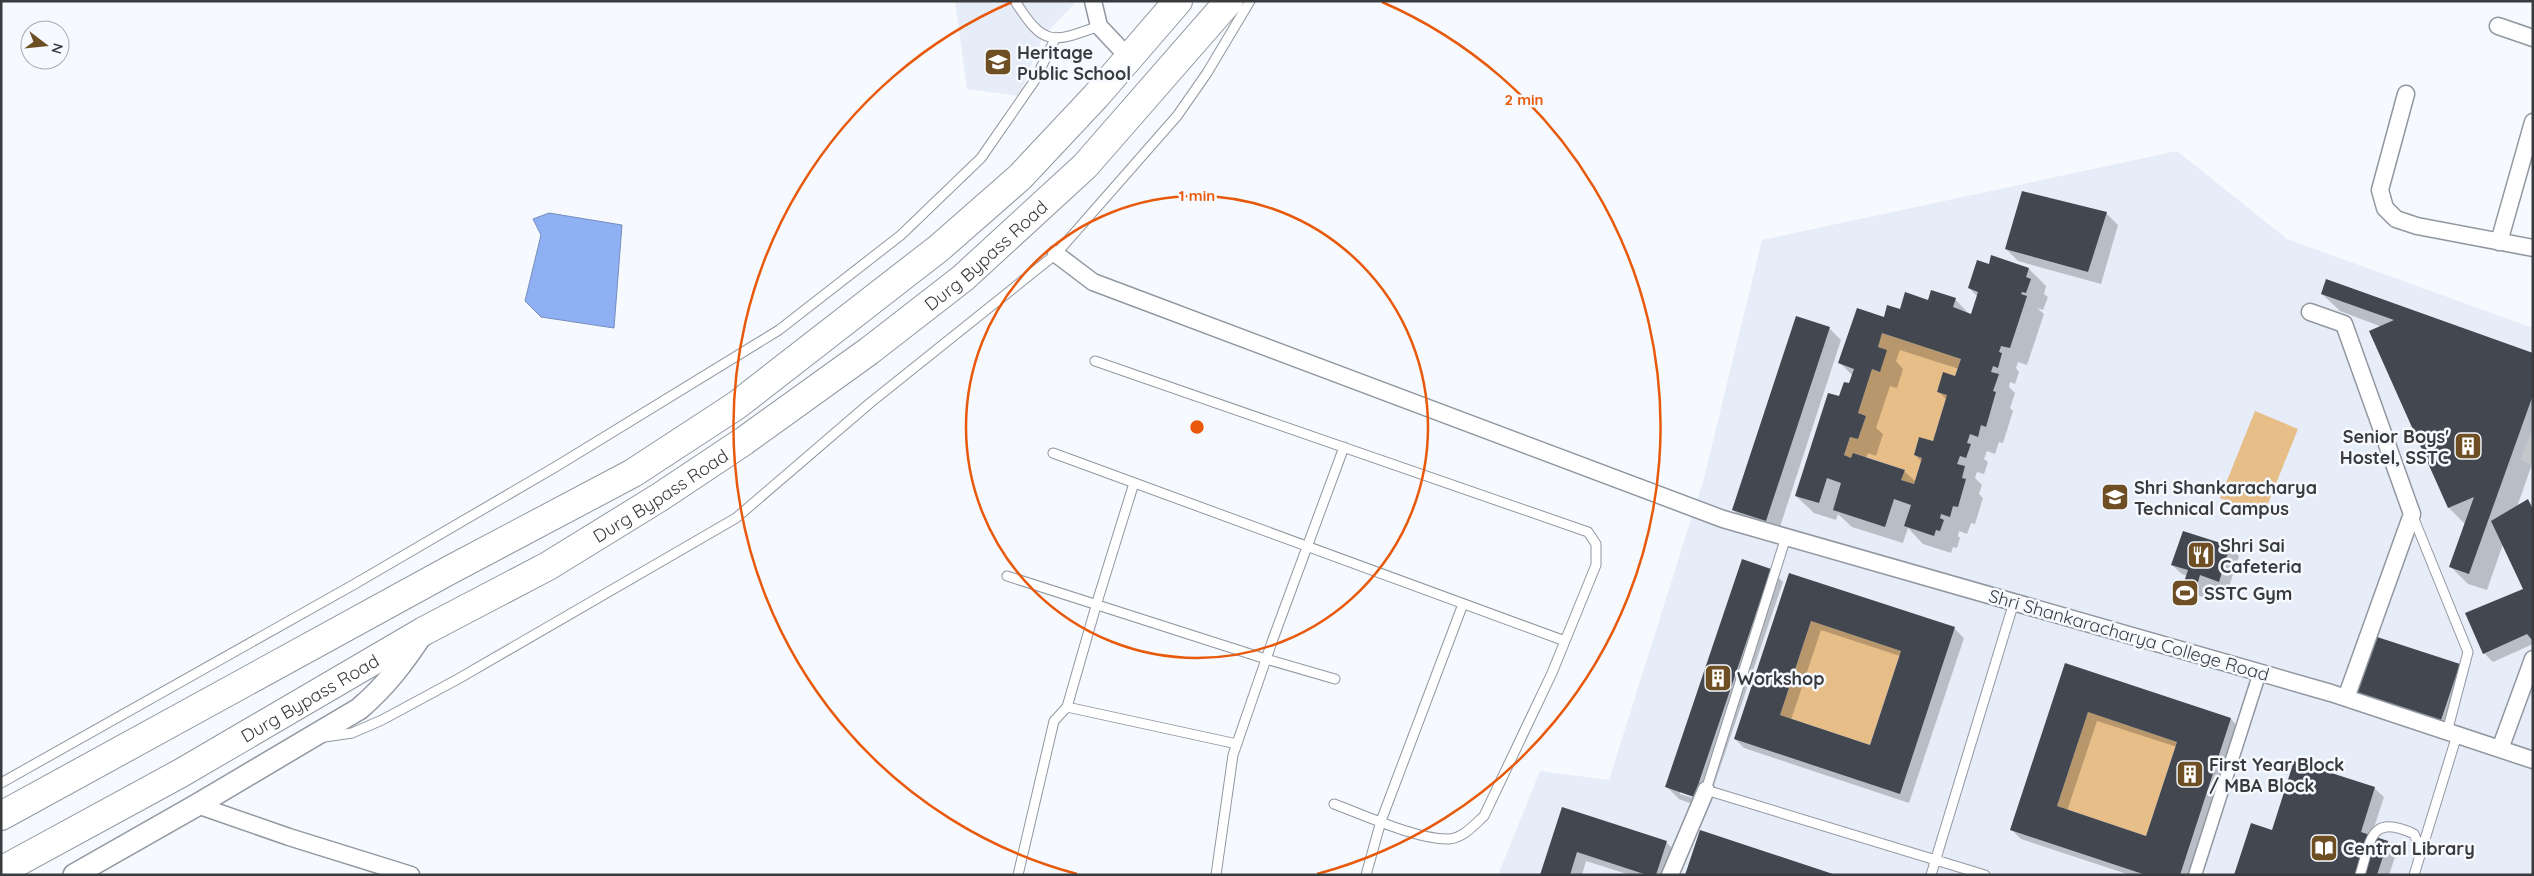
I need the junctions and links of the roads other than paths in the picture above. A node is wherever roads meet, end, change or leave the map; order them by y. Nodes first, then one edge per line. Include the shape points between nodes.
1 (1015, 1) edge
2 (1093, 1) edge
3 (1178, 1) edge
4 (1229, 1) edge
5 (1250, 1) edge
6 (1099, 26) junction
7 (2498, 26) dead end
8 (2533, 38) edge
9 (1055, 39) junction
10 (1129, 58) junction
11 (2406, 94) dead end
12 (2533, 122) edge
13 (2499, 242) junction
14 (2533, 248) edge
15 (1056, 254) junction
16 (2310, 312) dead end
17 (1095, 361) dead end
18 (1344, 447) junction
19 (1052, 453) dead end
20 (1134, 483) junction
21 (2412, 514) junction
22 (1786, 537) junction
23 (1308, 545) junction
24 (1007, 576) dead end
25 (2014, 602) junction
26 (1464, 604) junction
27 (1098, 605) junction
28 (424, 631) junction
29 (1565, 641) junction
30 (1266, 659) junction
31 (2533, 659) edge
32 (2260, 672) junction
33 (1334, 679) dead end
34 (2346, 698) junction
35 (1067, 707) junction
36 (2452, 733) junction
37 (308, 739) junction
38 (1237, 744) junction
39 (2500, 749) junction
40 (2533, 760) edge
41 (1, 783) edge
42 (1706, 790) junction
43 (1334, 804) dead end
44 (197, 805) junction
45 (1, 816) edge
46 (1381, 821) junction
47 (2421, 851) junction
48 (1936, 859) junction
49 (1, 871) edge
50 (74, 875) edge
51 (411, 875) edge
52 (1018, 875) edge
53 (1216, 875) edge
54 (1366, 875) edge
55 (1670, 875) edge
56 (1931, 875) edge
57 (1985, 875) edge
58 (2195, 875) edge
59 (2360, 875) edge
60 (2414, 875) edge

1 - 9 lane via 1032,27 1043,36
2 - 6 street
3 - 10 highway, Durg Bypass Road
4 - 28 highway, Durg Bypass Road via 1085,166 947,290 822,385 660,497 548,566
5 - 15 lane via 1177,116
6 - 9 lane
6 - 10 street
7 - 8 street
9 - 41 lane via 1035,80 981,158 901,235 778,330 532,481
10 - 45 highway, Durg Bypass Road via 1020,177 939,248 737,405 633,473
11 - 13 street via 2380,190 2384,208 2396,219 2417,226
12 - 13 street
13 - 14 street
15 - 22 street, Shri Shankaracharya College Road via 1093,282 1723,519
15 - 37 lane via 870,403 736,518 382,720 352,733
16 - 21 street via 2344,324
17 - 18 lane
18 - 23 lane
18 - 29 lane via 1588,532 1596,544 1596,565
19 - 20 lane
20 - 23 lane
20 - 27 lane
21 - 34 street
21 - 36 lane via 2468,652
22 - 25 street, Shri Shankaracharya College Road
22 - 42 lane
23 - 26 lane
23 - 30 lane
24 - 27 lane
25 - 32 street, Shri Shankaracharya College Road
25 - 48 lane
26 - 29 lane
26 - 46 lane
27 - 30 lane
27 - 35 lane
28 - 37 street via 381,690 359,709
28 - 49 highway, Durg Bypass Road via 180,773
29 - 46 lane via 1484,816 1469,831 1450,839 1423,835
30 - 33 lane
30 - 38 lane
31 - 39 street
32 - 34 street, Shri Shankaracharya College Road
32 - 58 street
34 - 36 street, Shri Shankaracharya College Road
35 - 38 lane
35 - 52 lane via 1054,721
36 - 39 street, Shri Shankaracharya College Road
36 - 47 lane
37 - 44 street
38 - 53 lane
39 - 40 street, Shri Shankaracharya College Road
42 - 48 lane
42 - 55 street
43 - 46 lane
44 - 50 street
44 - 51 street via 289,838
46 - 54 lane
47 - 59 lane via 2414,834 2397,826 2384,826 2373,833
47 - 60 lane
48 - 56 lane
48 - 57 lane

